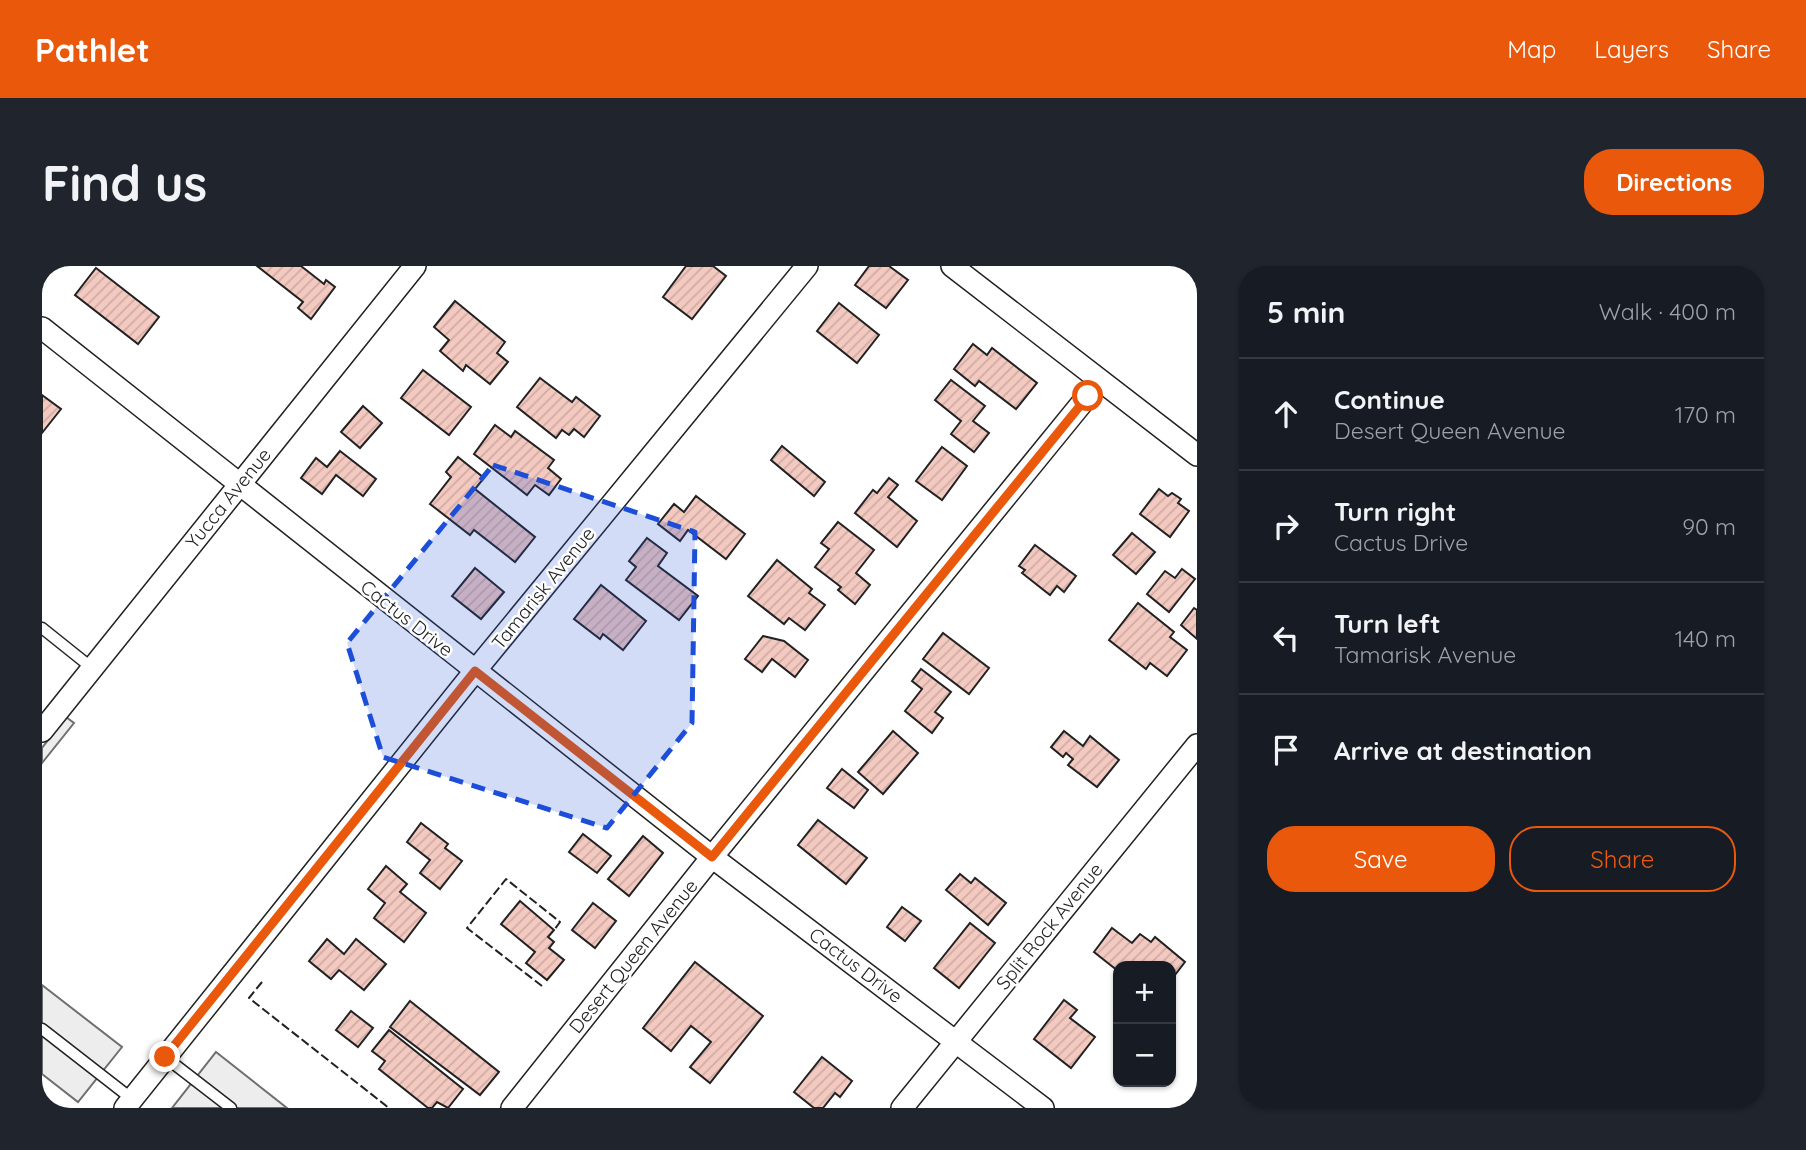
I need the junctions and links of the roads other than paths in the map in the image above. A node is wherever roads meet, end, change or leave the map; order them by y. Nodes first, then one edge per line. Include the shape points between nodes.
1 (415, 266) edge
2 (807, 266) edge
3 (952, 266) edge
4 (42, 328) edge
5 (1100, 381) junction
6 (1197, 455) edge
7 (239, 484) junction
8 (42, 628) edge
9 (92, 668) junction
10 (475, 671) junction
11 (42, 731) edge
12 (1197, 745) edge
13 (712, 857) junction
14 (42, 1029) edge
15 (957, 1041) junction
16 (165, 1057) junction
17 (129, 1105) edge
18 (231, 1108) edge
19 (512, 1108) edge
20 (902, 1108) edge
21 (1042, 1108) edge

1 - 7 street, Yucca Avenue
2 - 10 street, Tamarisk Avenue
3 - 5 street
4 - 7 street, Cactus Drive
5 - 6 street
5 - 13 street, Desert Queen Avenue
7 - 9 street, Yucca Avenue
7 - 10 street, Cactus Drive
8 - 9 lane
9 - 11 street, Yucca Avenue
10 - 13 street, Cactus Drive
10 - 16 street, Tamarisk Avenue
12 - 15 street, Split Rock Avenue
13 - 15 street, Cactus Drive
13 - 19 street, Desert Queen Avenue
14 - 17 lane
15 - 20 street, Split Rock Avenue
15 - 21 street, Cactus Drive
16 - 17 street, Tamarisk Avenue
16 - 18 lane

